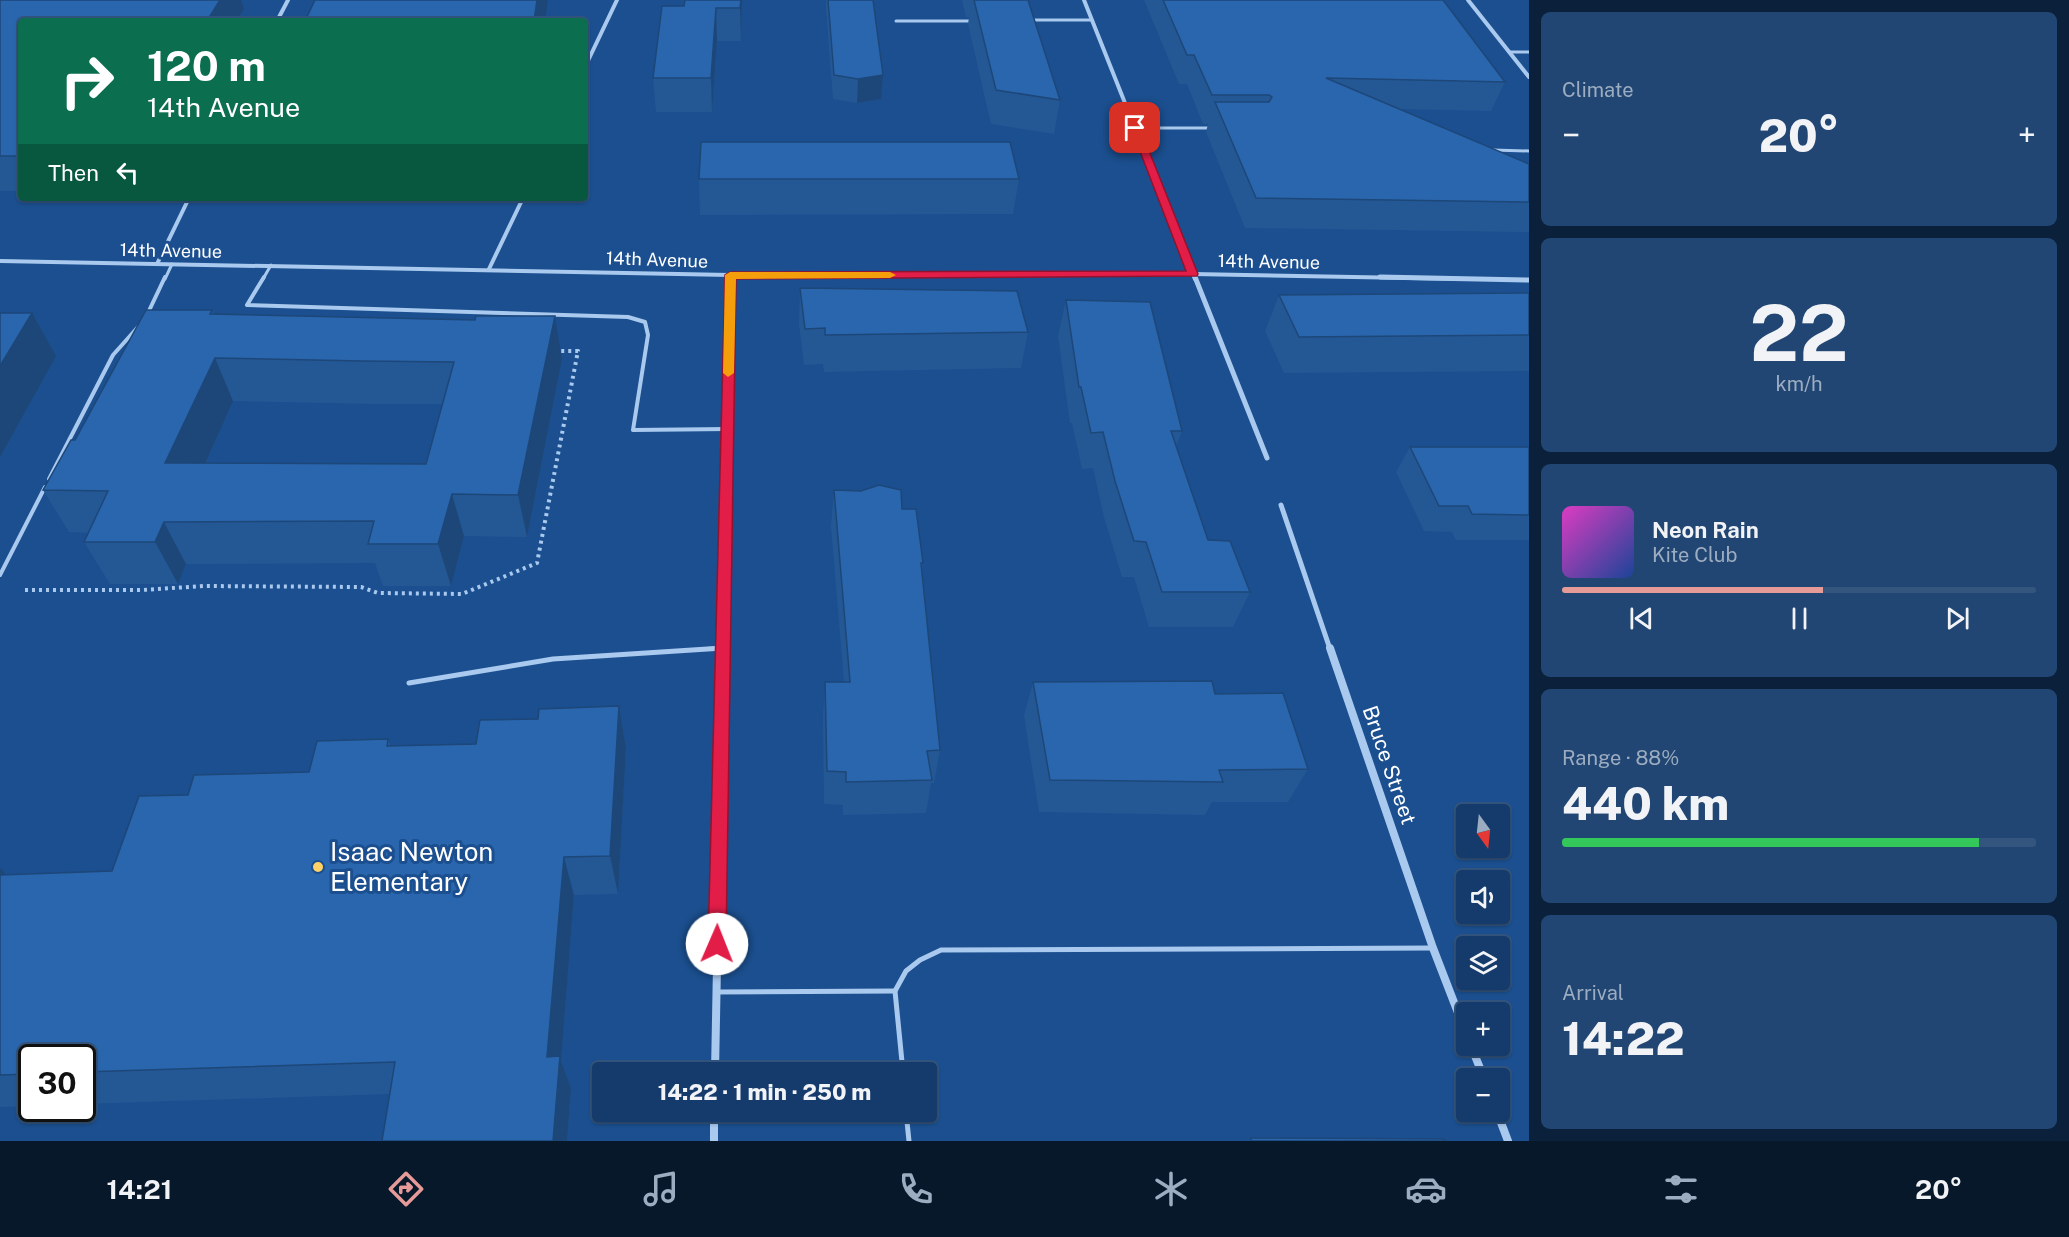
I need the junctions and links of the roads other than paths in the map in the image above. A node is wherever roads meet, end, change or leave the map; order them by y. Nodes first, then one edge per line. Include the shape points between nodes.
1 (288, 0) edge
2 (617, 0) edge
3 (1084, 0) edge
4 (1468, 0) edge
5 (279, 18) edge
6 (1092, 20) junction
7 (896, 21) dead end
8 (977, 21) edge
9 (1023, 21) edge
10 (1509, 52) junction
11 (1529, 52) edge
12 (588, 61) edge
13 (1529, 76) edge
14 (1135, 128) junction
15 (1214, 128) edge
16 (1486, 150) edge
17 (1529, 151) edge
18 (188, 201) edge
19 (522, 201) edge
20 (0, 261) edge
21 (156, 264) junction
22 (172, 264) junction
23 (271, 265) junction
24 (489, 269) junction
25 (1193, 274) junction
26 (730, 275) junction
27 (1529, 280) edge
28 (728, 429) junction
29 (1267, 458) dead end
30 (1281, 505) dead end
31 (0, 575) edge
32 (723, 648) junction
33 (410, 683) dead end
34 (1433, 948) junction
35 (895, 991) junction
36 (716, 992) junction
37 (1456, 1008) edge
38 (715, 1062) edge
39 (902, 1062) edge
40 (714, 1122) edge
41 (907, 1122) edge
42 (1501, 1122) edge
43 (714, 1141) edge
44 (909, 1141) edge
45 (1508, 1141) edge

1 - 5 street
2 - 12 street
3 - 6 street
4 - 10 street
6 - 9 lane
6 - 14 street
7 - 8 lane
10 - 11 lane
10 - 13 street
14 - 15 lane
14 - 25 street
16 - 17 lane
18 - 21 street
19 - 24 street
20 - 21 street, 14th Avenue
21 - 22 street, 14th Avenue
22 - 23 street, 14th Avenue
22 - 31 lane via 144,320 113,355
23 - 24 street, 14th Avenue
23 - 28 lane via 247,305 628,317 645,322 648,335 633,430
24 - 26 street, 14th Avenue
25 - 26 street, 14th Avenue
25 - 27 street, 14th Avenue
25 - 29 street
26 - 28 street
28 - 32 street
30 - 34 street, Bruce Street
32 - 33 lane via 554,659
32 - 36 street
34 - 35 lane via 941,950 906,971
34 - 37 street, Bruce Street
35 - 36 lane
35 - 39 lane
36 - 38 street
40 - 43 street
41 - 44 lane
42 - 45 street

